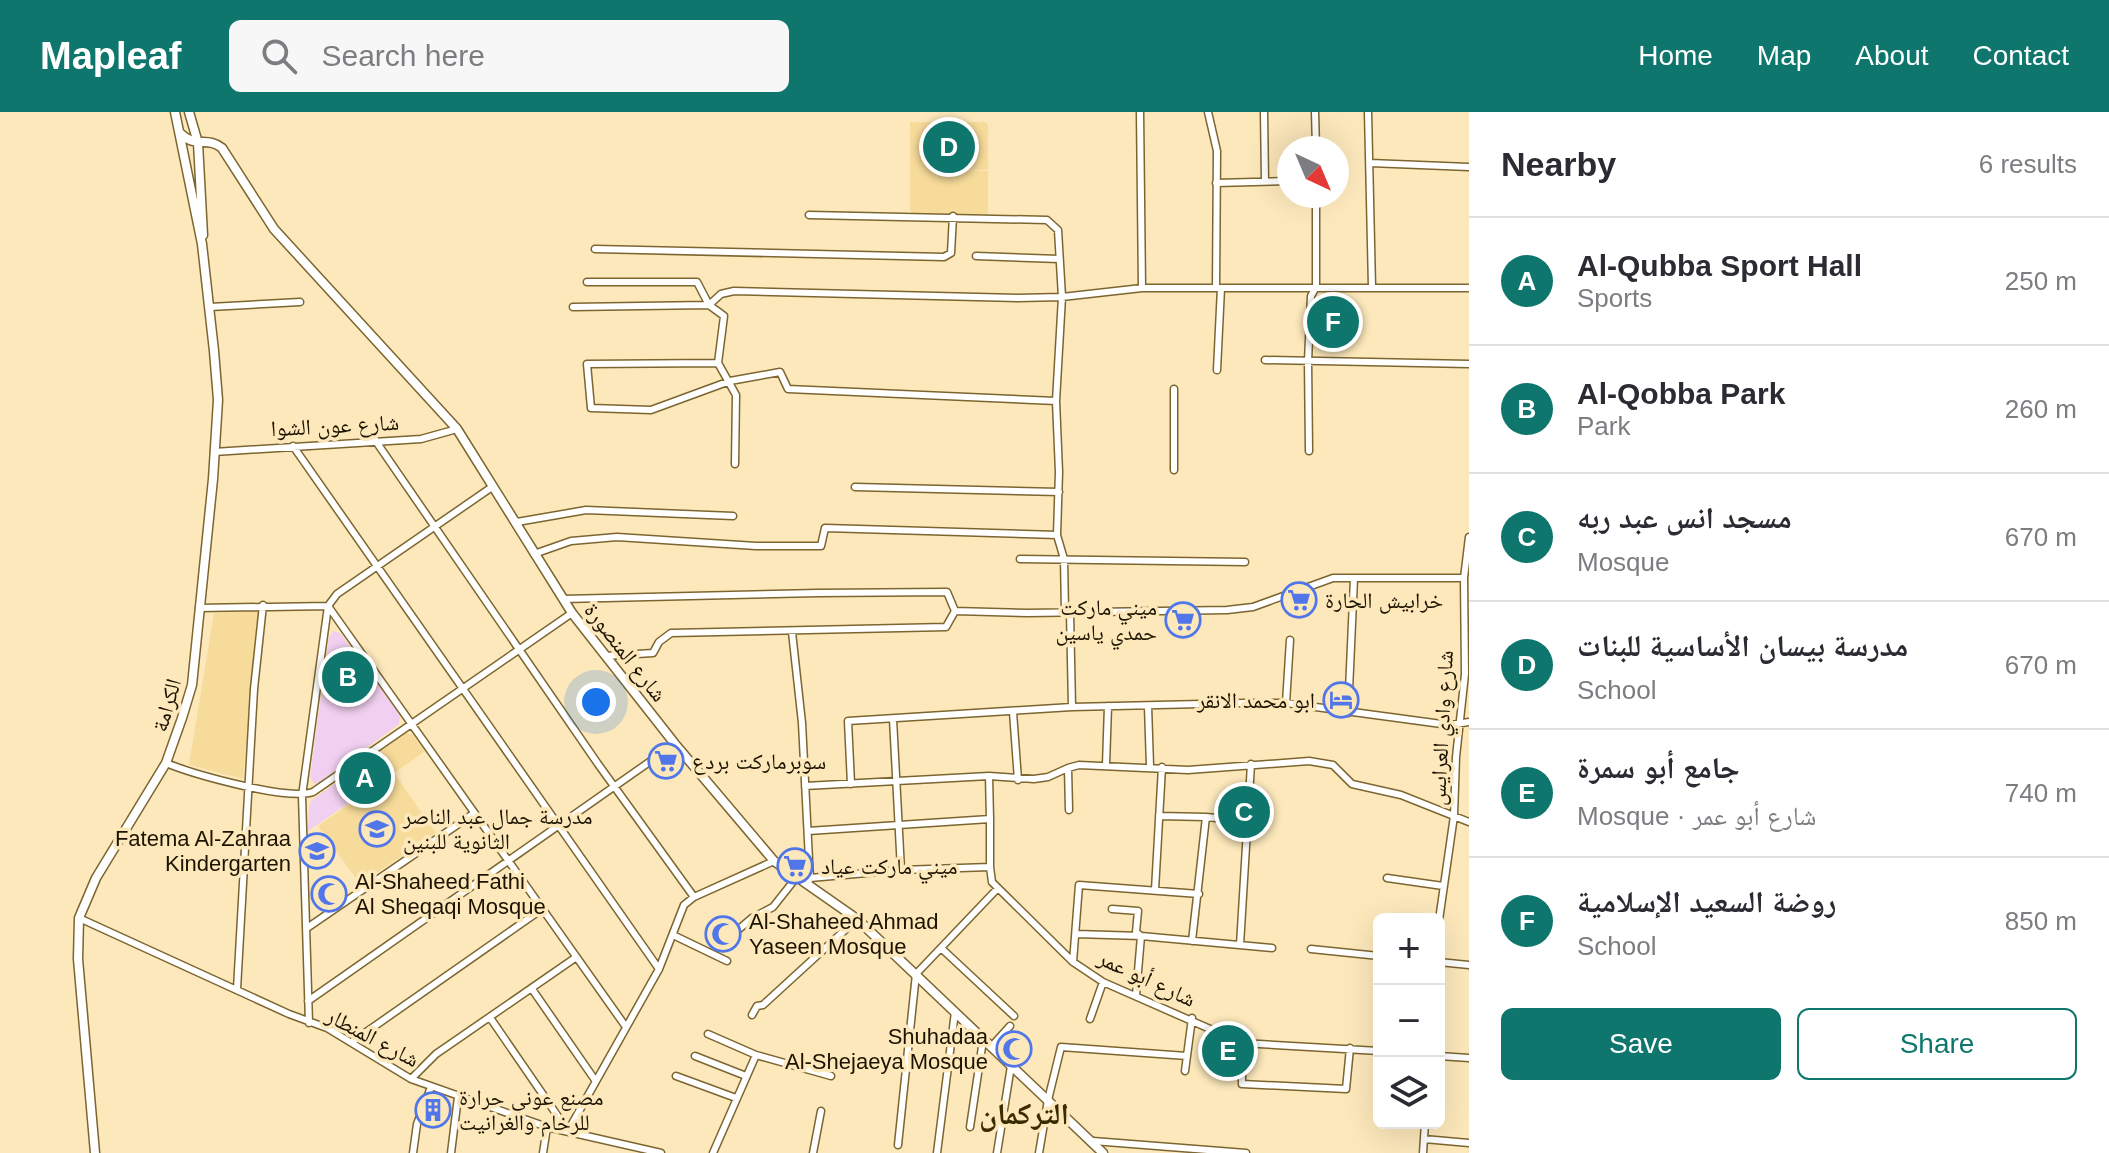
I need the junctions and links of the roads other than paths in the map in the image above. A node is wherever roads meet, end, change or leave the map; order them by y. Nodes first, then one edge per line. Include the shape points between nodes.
1 (175, 112) edge
2 (189, 112) edge
3 (1140, 112) edge
4 (1208, 112) edge
5 (1264, 112) edge
6 (1315, 112) edge
7 (1368, 112) edge
8 (180, 133) junction
9 (1316, 136) edge
10 (198, 143) junction
11 (1370, 163) junction
12 (1469, 167) edge
13 (1265, 181) junction
14 (1277, 181) edge
15 (1216, 183) junction
16 (1316, 208) edge
17 (809, 215) dead end
18 (953, 216) junction
19 (202, 244) junction
20 (595, 249) dead end
21 (976, 256) dead end
22 (1059, 259) junction
23 (587, 282) dead end
24 (1316, 287) junction
25 (1372, 287) junction
26 (1142, 288) junction
27 (1218, 288) junction
28 (1469, 288) edge
29 (1062, 297) junction
30 (300, 302) dead end
31 (709, 305) junction
32 (210, 307) junction
33 (573, 307) dead end
34 (1265, 360) dead end
35 (1308, 361) junction
36 (718, 363) junction
37 (1469, 364) edge
38 (1217, 370) dead end
39 (730, 381) junction
40 (1174, 389) dead end
41 (1056, 401) junction
42 (457, 429) junction
43 (375, 440) junction
44 (293, 446) junction
45 (1309, 451) dead end
46 (214, 452) junction
47 (735, 464) dead end
48 (1174, 470) dead end
49 (492, 487) junction
50 (855, 487) dead end
51 (1059, 492) junction
52 (733, 516) dead end
53 (517, 522) junction
54 (435, 527) junction
55 (1057, 535) junction
56 (1469, 537) edge
57 (534, 554) junction
58 (1020, 559) dead end
59 (1064, 559) junction
60 (1245, 562) dead end
61 (377, 567) junction
62 (1354, 578) junction
63 (1464, 578) junction
64 (563, 599) junction
65 (263, 605) junction
66 (328, 606) junction
67 (199, 608) junction
68 (955, 611) junction
69 (1068, 612) junction
70 (572, 613) junction
71 (792, 632) junction
72 (1290, 640) dead end
73 (520, 649) junction
74 (605, 656) junction
75 (1467, 673) edge
76 (462, 688) junction
77 (1286, 703) junction
78 (1108, 706) junction
79 (1148, 706) junction
80 (1072, 707) junction
81 (1013, 712) junction
82 (1348, 713) junction
83 (893, 719) junction
84 (1469, 722) edge
85 (413, 723) junction
86 (1460, 725) junction
87 (675, 744) junction
88 (166, 763) junction
89 (1251, 764) junction
90 (1106, 765) junction
91 (1150, 766) junction
92 (1162, 767) junction
93 (1068, 768) junction
94 (989, 776) junction
95 (1018, 780) junction
96 (897, 782) junction
97 (851, 784) junction
98 (249, 786) junction
99 (805, 786) junction
100 (615, 787) junction
101 (302, 796) junction
102 (1069, 810) dead end
103 (473, 814) junction
104 (1159, 816) junction
105 (1454, 816) junction
106 (1206, 817) junction
107 (990, 819) junction
108 (1248, 821) junction
109 (1469, 822) edge
110 (899, 826) junction
111 (558, 827) junction
112 (808, 831) junction
113 (508, 861) junction
114 (774, 861) junction
115 (990, 867) junction
116 (901, 870) junction
117 (796, 878) junction
118 (1387, 878) dead end
119 (809, 882) junction
120 (1443, 886) junction
121 (998, 888) junction
122 (1155, 890) junction
123 (1199, 894) junction
124 (694, 897) junction
125 (542, 909) junction
126 (1112, 909) dead end
127 (1440, 913) edge
128 (79, 918) junction
129 (857, 919) junction
130 (307, 928) junction
131 (739, 929) dead end
132 (1076, 934) junction
133 (673, 935) junction
134 (1141, 936) junction
135 (1192, 941) junction
136 (1240, 945) junction
137 (941, 948) junction
138 (1272, 948) dead end
139 (1311, 949) dead end
140 (1373, 955) edge
141 (575, 958) junction
142 (727, 961) dead end
143 (1073, 962) junction
144 (1445, 963) edge
145 (1469, 965) edge
146 (659, 969) junction
147 (916, 974) junction
148 (1103, 982) junction
149 (237, 989) junction
150 (532, 989) junction
151 (1136, 995) junction
152 (308, 1001) junction
153 (955, 1012) junction
154 (752, 1015) dead end
155 (1014, 1016) dead end
156 (1192, 1018) junction
157 (491, 1019) junction
158 (1090, 1019) dead end
159 (309, 1023) junction
160 (1010, 1026) dead end
161 (626, 1027) junction
162 (708, 1034) dead end
163 (983, 1040) junction
164 (352, 1042) junction
165 (1242, 1043) junction
166 (991, 1047) junction
167 (1350, 1048) junction
168 (1373, 1050) edge
169 (756, 1055) junction
170 (695, 1056) dead end
171 (1187, 1056) junction
172 (1445, 1056) edge
173 (1469, 1058) edge
174 (1011, 1066) junction
175 (1185, 1071) dead end
176 (676, 1076) dead end
177 (746, 1076) junction
178 (831, 1076) dead end
179 (411, 1079) junction
180 (595, 1080) junction
181 (431, 1087) junction
182 (458, 1097) junction
183 (736, 1098) junction
184 (1048, 1100) junction
185 (821, 1111) dead end
186 (547, 1127) junction
187 (970, 1127) dead end
188 (1425, 1129) edge
189 (568, 1131) junction
190 (1424, 1139) junction
191 (1093, 1141) junction
192 (1469, 1143) edge
193 (898, 1145) dead end
194 (95, 1153) edge
195 (413, 1153) edge
196 (451, 1153) edge
197 (543, 1153) edge
198 (661, 1153) edge
199 (713, 1153) edge
200 (813, 1153) edge
201 (937, 1153) edge
202 (997, 1153) edge
203 (1039, 1153) edge
204 (1103, 1153) edge
205 (1246, 1153) edge
206 (1423, 1153) edge

1 - 8 main road, الكرامة
2 - 10 main road, الكرامة
3 - 26 street
4 - 15 street via 1217,151
5 - 13 street
6 - 9 street
7 - 11 street
8 - 10 main road, شارع المنصورة
8 - 19 main road, الكرامة
10 - 19 main road, الكرامة
10 - 42 main road, شارع المنصورة via 213,142 222,148 274,229
11 - 12 street
11 - 25 street
13 - 14 street
13 - 15 street
15 - 27 street
16 - 24 street
17 - 18 street
18 - 20 street via 951,253 944,257
18 - 22 street via 1047,220 1058,230
19 - 32 main road, الكرامة
21 - 22 street
22 - 29 street
23 - 31 street via 697,282
24 - 25 street
24 - 27 street
24 - 35 street via 1311,296
25 - 28 street
26 - 27 street
26 - 29 street
27 - 38 street
29 - 31 street via 734,291
29 - 41 street
30 - 32 street
31 - 33 street
31 - 36 street via 724,316
32 - 46 main road, الكرامة via 218,400
34 - 35 street
35 - 37 street
35 - 45 street
36 - 39 street
36 - 39 street via 587,364 591,408 651,410
39 - 41 street via 780,372 788,389
39 - 47 street via 736,395
40 - 48 street
41 - 51 street
42 - 43 street, شارع عون الشوا via 421,439
42 - 49 main road, شارع المنصورة
43 - 44 street, شارع عون الشوا
43 - 54 street
44 - 46 street, شارع عون الشوا
44 - 61 street
46 - 67 main road, الكرامة
49 - 53 main road, شارع المنصورة
49 - 54 street
50 - 51 street
51 - 55 street
52 - 53 street via 586,510
53 - 57 main road, شارع المنصورة
54 - 61 street
54 - 73 street
55 - 57 street via 825,528 821,546 617,537 571,541
55 - 59 street
56 - 63 street, شارع وادي العرايس
57 - 64 main road, شارع المنصورة
58 - 59 street
59 - 60 street
59 - 69 street
61 - 66 street
61 - 76 street
62 - 63 street
62 - 69 street via 1323,580 1241,609
62 - 82 street
63 - 75 street, شارع وادي العرايس
64 - 68 street via 947,592
64 - 70 main road, شارع المنصورة
65 - 66 street
65 - 67 street
65 - 98 street
66 - 85 street
66 - 101 street
67 - 88 main road, الكرامة via 192,685
68 - 69 street
68 - 71 street via 946,627
69 - 80 street
70 - 73 street
70 - 74 main road, شارع المنصورة
71 - 74 street via 671,633 653,653
71 - 99 street
72 - 77 street
73 - 76 street
73 - 100 street
74 - 87 main road, شارع المنصورة
75 - 86 street, شارع وادي العرايس
76 - 85 street
76 - 111 street
77 - 79 street
77 - 82 street
78 - 79 street
78 - 80 street
78 - 90 street
79 - 91 street
80 - 81 street
81 - 83 street
81 - 95 street
82 - 86 street
83 - 96 street
83 - 97 street via 848,721
84 - 86 street
85 - 101 street
85 - 103 street
86 - 105 street, شارع وادي العرايس
87 - 100 street
87 - 114 main road, شارع المنصورة
88 - 98 street
88 - 128 main road, الكرامة via 96,878
89 - 92 street
89 - 105 street via 1333,765 1352,784 1401,795
89 - 108 street
90 - 91 street
90 - 93 street
91 - 92 street
92 - 104 street
93 - 95 street via 1048,777
93 - 102 street
94 - 95 street
94 - 96 street
94 - 107 street
96 - 97 street
96 - 110 street
97 - 99 street
98 - 101 street
98 - 149 street
99 - 112 street
100 - 111 street
100 - 124 street
101 - 130 street
103 - 113 street
103 - 130 street
104 - 106 street
104 - 122 street
105 - 109 street
105 - 120 street, شارع وادي العرايس
106 - 108 street
106 - 123 street
107 - 110 street
107 - 115 street
108 - 136 street
110 - 112 street
110 - 116 street
111 - 113 street
111 - 146 street
112 - 119 street
113 - 125 street
113 - 152 street
114 - 117 main road, شارع المنصورة
114 - 124 street
115 - 116 street
115 - 121 street, شارع أبو عمر
116 - 119 street
117 - 119 main road, شارع المنصورة
117 - 131 street via 773,907
118 - 120 street
119 - 129 main road, شارع المنصورة
120 - 127 street, شارع وادي العرايس
121 - 137 street
121 - 143 street, شارع أبو عمر
122 - 123 street
122 - 132 street via 1079,885
123 - 135 street
124 - 133 street via 684,905
125 - 141 street
125 - 164 street
126 - 134 street via 1138,911 1136,932
128 - 149 street, شارع المنطار
128 - 194 main road, الكرامة
129 - 147 main road, شارع المنصورة
129 - 154 street
130 - 152 street
132 - 134 street
132 - 143 street
133 - 142 street
133 - 146 street
134 - 135 street
134 - 151 street
135 - 136 street
136 - 138 street
137 - 147 street
137 - 155 street
139 - 140 street
141 - 150 street
141 - 161 street
143 - 148 street, شارع أبو عمر
144 - 145 street
146 - 161 street
147 - 153 main road, شارع المنصورة
147 - 193 street
148 - 151 street, شارع أبو عمر
148 - 158 street
149 - 159 street, شارع المنطار
150 - 157 street
150 - 180 street
151 - 156 street, شارع أبو عمر
152 - 159 street
153 - 163 main road, شارع المنصورة
153 - 201 street
156 - 165 street, شارع أبو عمر
156 - 171 street
157 - 179 street via 436,1054
157 - 189 street
159 - 164 street, شارع المنطار
160 - 166 street
161 - 180 street
162 - 169 street
163 - 166 main road, شارع المنصورة
163 - 187 street
164 - 179 street, شارع المنطار
165 - 167 street, شارع أبو عمر
165 - 167 street via 1242,1084 1346,1089
166 - 174 main road, شارع المنصورة
167 - 168 street, شارع أبو عمر
169 - 177 street
169 - 178 street
170 - 177 street
171 - 175 street
171 - 184 street via 1061,1047
172 - 173 street
174 - 184 main road, شارع المنصورة
174 - 202 street
176 - 183 street
177 - 183 street
179 - 181 street, شارع المنطار
180 - 189 street
181 - 182 street, شارع المنطار
181 - 195 street
182 - 186 street, شارع المنطار
182 - 196 street
183 - 199 street
184 - 191 main road, شارع المنصورة
184 - 203 street
185 - 200 street
186 - 189 street, شارع المنطار
186 - 197 street
188 - 190 street
189 - 198 street, شارع المنطار
190 - 192 street
190 - 206 street
191 - 204 main road, شارع المنصورة
191 - 205 street

